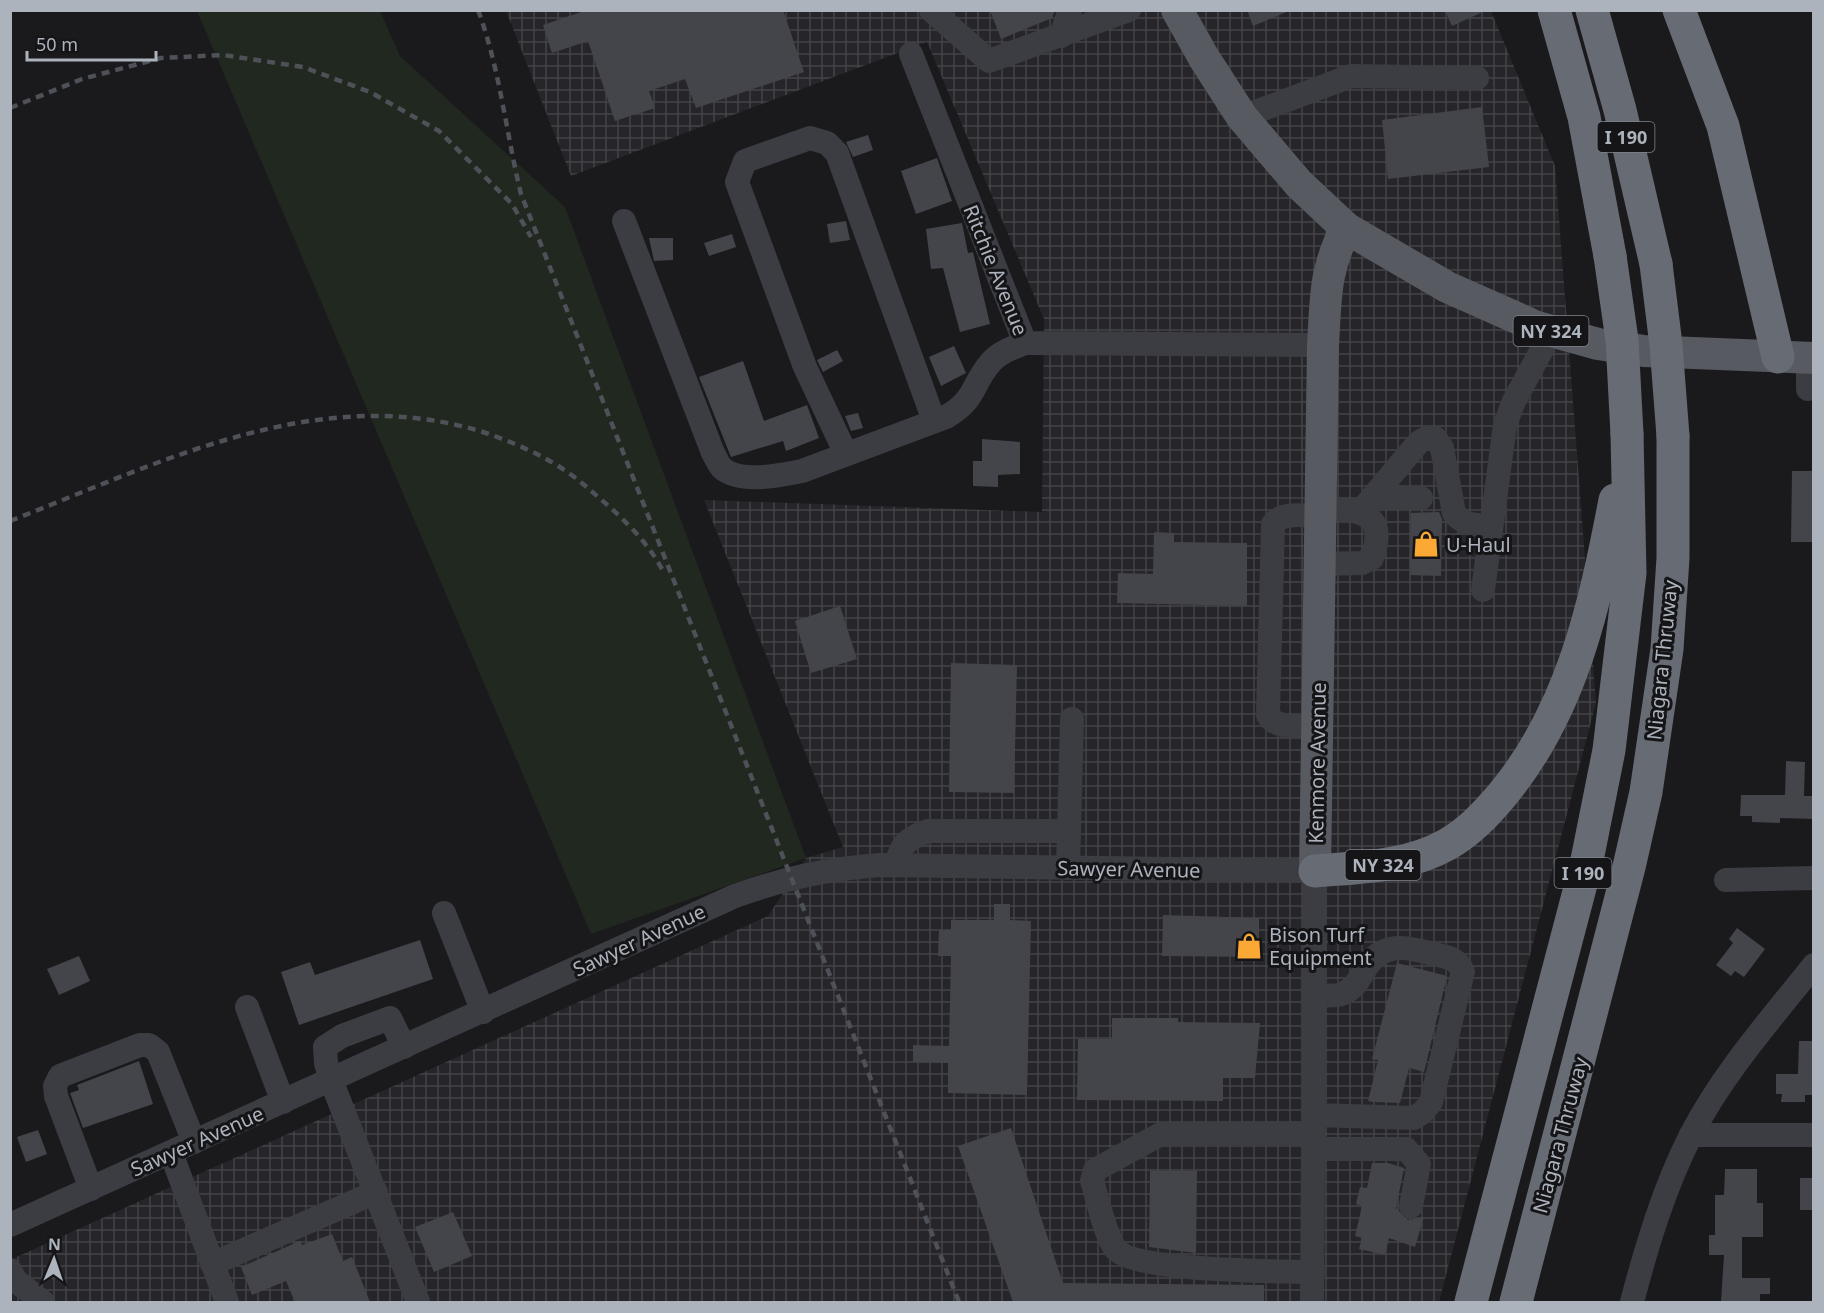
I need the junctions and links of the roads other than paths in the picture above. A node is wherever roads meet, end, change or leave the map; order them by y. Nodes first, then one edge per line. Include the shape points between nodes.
1 (931, 10) edge
2 (1070, 10) edge
3 (1129, 10) edge
4 (1177, 10) edge
5 (1554, 10) edge
6 (1592, 10) edge
7 (1615, 10) edge
8 (1679, 10) edge
9 (1061, 36) junction
10 (911, 54) dead end
11 (1477, 78) dead end
12 (1242, 117) junction
13 (624, 221) dead end
14 (1346, 228) junction
15 (1656, 264) junction
16 (1552, 331) junction
17 (1025, 343) junction
18 (1323, 345) junction
19 (1800, 358) edge
20 (1808, 389) dead end
21 (934, 421) junction
22 (1627, 434) junction
23 (846, 454) junction
24 (1436, 498) junction
25 (1367, 504) junction
26 (1320, 512) junction
27 (1491, 526) junction
28 (1320, 564) junction
29 (1483, 590) dead end
30 (1072, 719) dead end
31 (1317, 727) junction
32 (1069, 831) junction
33 (896, 865) junction
34 (1068, 868) junction
35 (1315, 871) junction
36 (1814, 878) edge
37 (1726, 880) dead end
38 (444, 913) dead end
39 (1814, 965) edge
40 (1314, 995) junction
41 (247, 1007) dead end
42 (483, 1012) junction
43 (404, 1047) junction
44 (331, 1080) junction
45 (283, 1102) junction
46 (1313, 1132) junction
47 (1691, 1135) junction
48 (1814, 1136) edge
49 (194, 1142) junction
50 (171, 1153) junction
51 (91, 1189) junction
52 (376, 1192) junction
53 (1411, 1206) dead end
54 (10, 1225) edge
55 (212, 1264) junction
56 (10, 1270) edge
57 (1312, 1272) junction
58 (43, 1302) edge
59 (227, 1302) edge
60 (418, 1302) edge
61 (1312, 1302) edge
62 (1471, 1302) edge
63 (1516, 1302) edge
64 (1632, 1302) edge

1 - 9 street via 989,61
2 - 9 street
3 - 9 street
4 - 12 main road, NY 324
5 - 22 highway, Niagara Thruway / I 190, bridge via 1584,117 1610,256 1622,340
6 - 15 highway, Niagara Thruway / I 190
7 - 15 highway via 1650,171
8 - 19 highway via 1723,126
10 - 17 street, Ritchie Avenue
11 - 12 street via 1351,76
12 - 14 main road, NY 324 via 1283,167
13 - 23 street via 713,453 723,469 741,476 778,476
14 - 16 main road, NY 324 via 1447,287
14 - 18 main road, Kenmore Avenue via 1327,277
15 - 63 highway, Niagara Thruway / I 190, bridge via 1673,436 1673,558 1667,649 1646,792
16 - 19 main road, NY 324 via 1644,351
16 - 27 street via 1505,425
17 - 18 street, Ritchie Avenue
17 - 21 street via 1004,351 991,362 962,407
18 - 26 main road, Kenmore Avenue
19 - 20 street
21 - 23 street
21 - 23 street via 837,153 827,143 810,138 745,161 737,182 805,367
22 - 35 highway, NY 324 via 1602,569 1582,648 1548,728 1516,778 1479,822 1447,844 1394,864
22 - 62 highway, Niagara Thruway / I 190 via 1630,573 1609,750 1586,865
24 - 25 street
24 - 25 street via 1442,448 1430,437 1413,449
24 - 27 street via 1460,521
25 - 26 street
25 - 28 street via 1374,530 1372,558
26 - 28 main road, Kenmore Avenue
26 - 31 street via 1284,516 1273,524 1268,715 1278,725
27 - 29 street
28 - 31 main road, Kenmore Avenue
30 - 32 street
31 - 35 main road, Kenmore Avenue
32 - 33 street via 928,831 902,846
32 - 34 street
33 - 34 street, Sawyer Avenue
33 - 42 street, Sawyer Avenue via 811,872 752,890
34 - 35 street, Sawyer Avenue
35 - 40 street, Kenmore Avenue
36 - 37 street
38 - 42 street
39 - 47 street via 1743,1055
40 - 46 street, Kenmore Avenue
40 - 46 street via 1341,995 1357,985 1365,968 1380,952 1394,947 1453,958 1463,972 1431,1102 1424,1112 1414,1118
41 - 45 street
42 - 43 street, Sawyer Avenue
43 - 44 street, Sawyer Avenue
43 - 44 street via 390,1018 342,1036 325,1047
44 - 45 street, Sawyer Avenue
44 - 52 street
45 - 49 street, Sawyer Avenue
46 - 53 street via 1406,1149 1419,1164
46 - 57 street, Kenmore Avenue
46 - 57 street via 1161,1134 1095,1170 1092,1182 1114,1249 1130,1259 1167,1266
47 - 48 street
47 - 64 street via 1657,1215
49 - 50 street, Sawyer Avenue
49 - 51 street via 158,1052 149,1045 60,1076 56,1096
50 - 51 street, Sawyer Avenue
50 - 55 street
51 - 54 street, Sawyer Avenue
52 - 55 street
52 - 60 street
55 - 59 street
56 - 58 street via 16,1281
57 - 61 street, Kenmore Avenue

